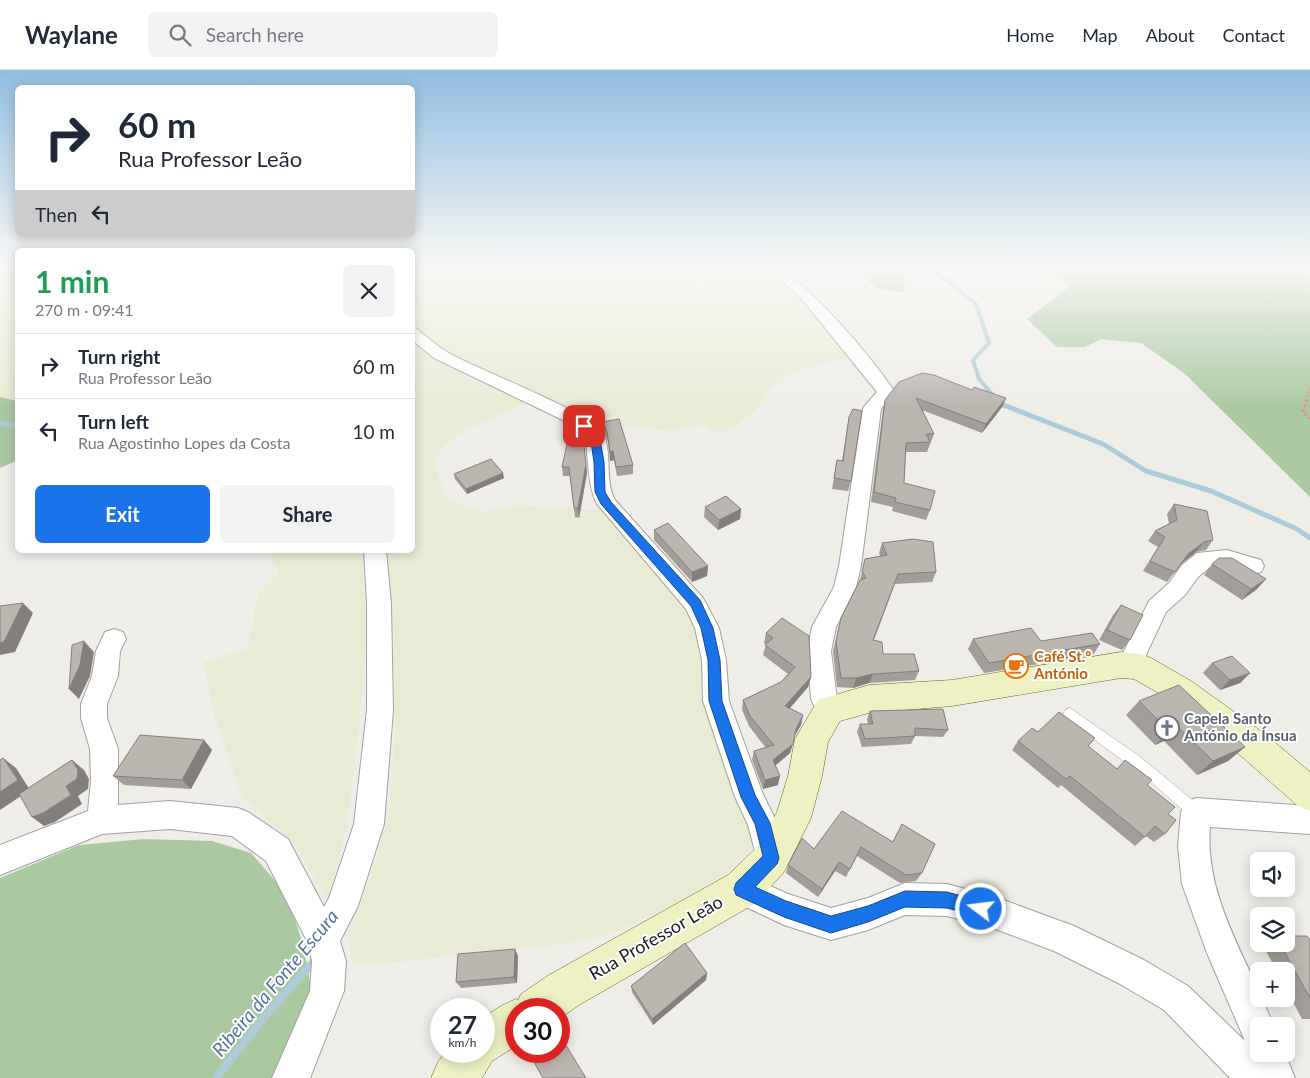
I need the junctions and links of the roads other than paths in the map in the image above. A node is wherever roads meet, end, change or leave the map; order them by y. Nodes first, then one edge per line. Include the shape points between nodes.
1 (823, 314) edge
2 (415, 334) edge
3 (375, 553) edge
4 (1253, 566) dead end
5 (114, 639) dead end
6 (1140, 667) junction
7 (829, 710) junction
8 (1070, 714) dead end
9 (1310, 794) edge
10 (1196, 812) junction
11 (102, 820) junction
12 (1310, 820) edge
13 (771, 858) junction
14 (0, 860) edge
15 (742, 889) junction
16 (326, 950) junction
17 (552, 998) edge
18 (1252, 1017) edge
19 (1270, 1062) edge
20 (465, 1063) edge
21 (290, 1078) edge
22 (454, 1078) edge
23 (1266, 1078) edge
24 (1276, 1078) edge

1 - 7 street via 886,392 872,408 850,566 845,587 824,627 819,651 824,698
2 - 13 street via 440,355 575,419 594,434 600,492 606,504 696,604 707,628 714,660 716,701 749,797 762,823
3 - 16 street via 380,710 369,824
4 - 6 street via 1227,558 1204,559 1190,571 1177,589 1157,607 1134,655
5 - 11 street via 94,704 94,718 104,749
6 - 7 street via 1121,665 952,692 869,699
6 - 9 street via 1180,690 1253,745
7 - 13 street, Rua Professor Leão via 812,739 793,818
8 - 10 lane via 1126,753
10 - 12 street
10 - 18 street via 1193,846 1198,884
11 - 14 street
11 - 16 street via 170,815 238,822 277,850
13 - 15 street, Rua Professor Leão
15 - 17 street, Rua Professor Leão
15 - 23 street via 784,909 831,924 905,899 947,900 998,914 1062,938 1132,972 1176,998 1242,1065
16 - 21 street via 328,991
19 - 24 street
20 - 22 street

